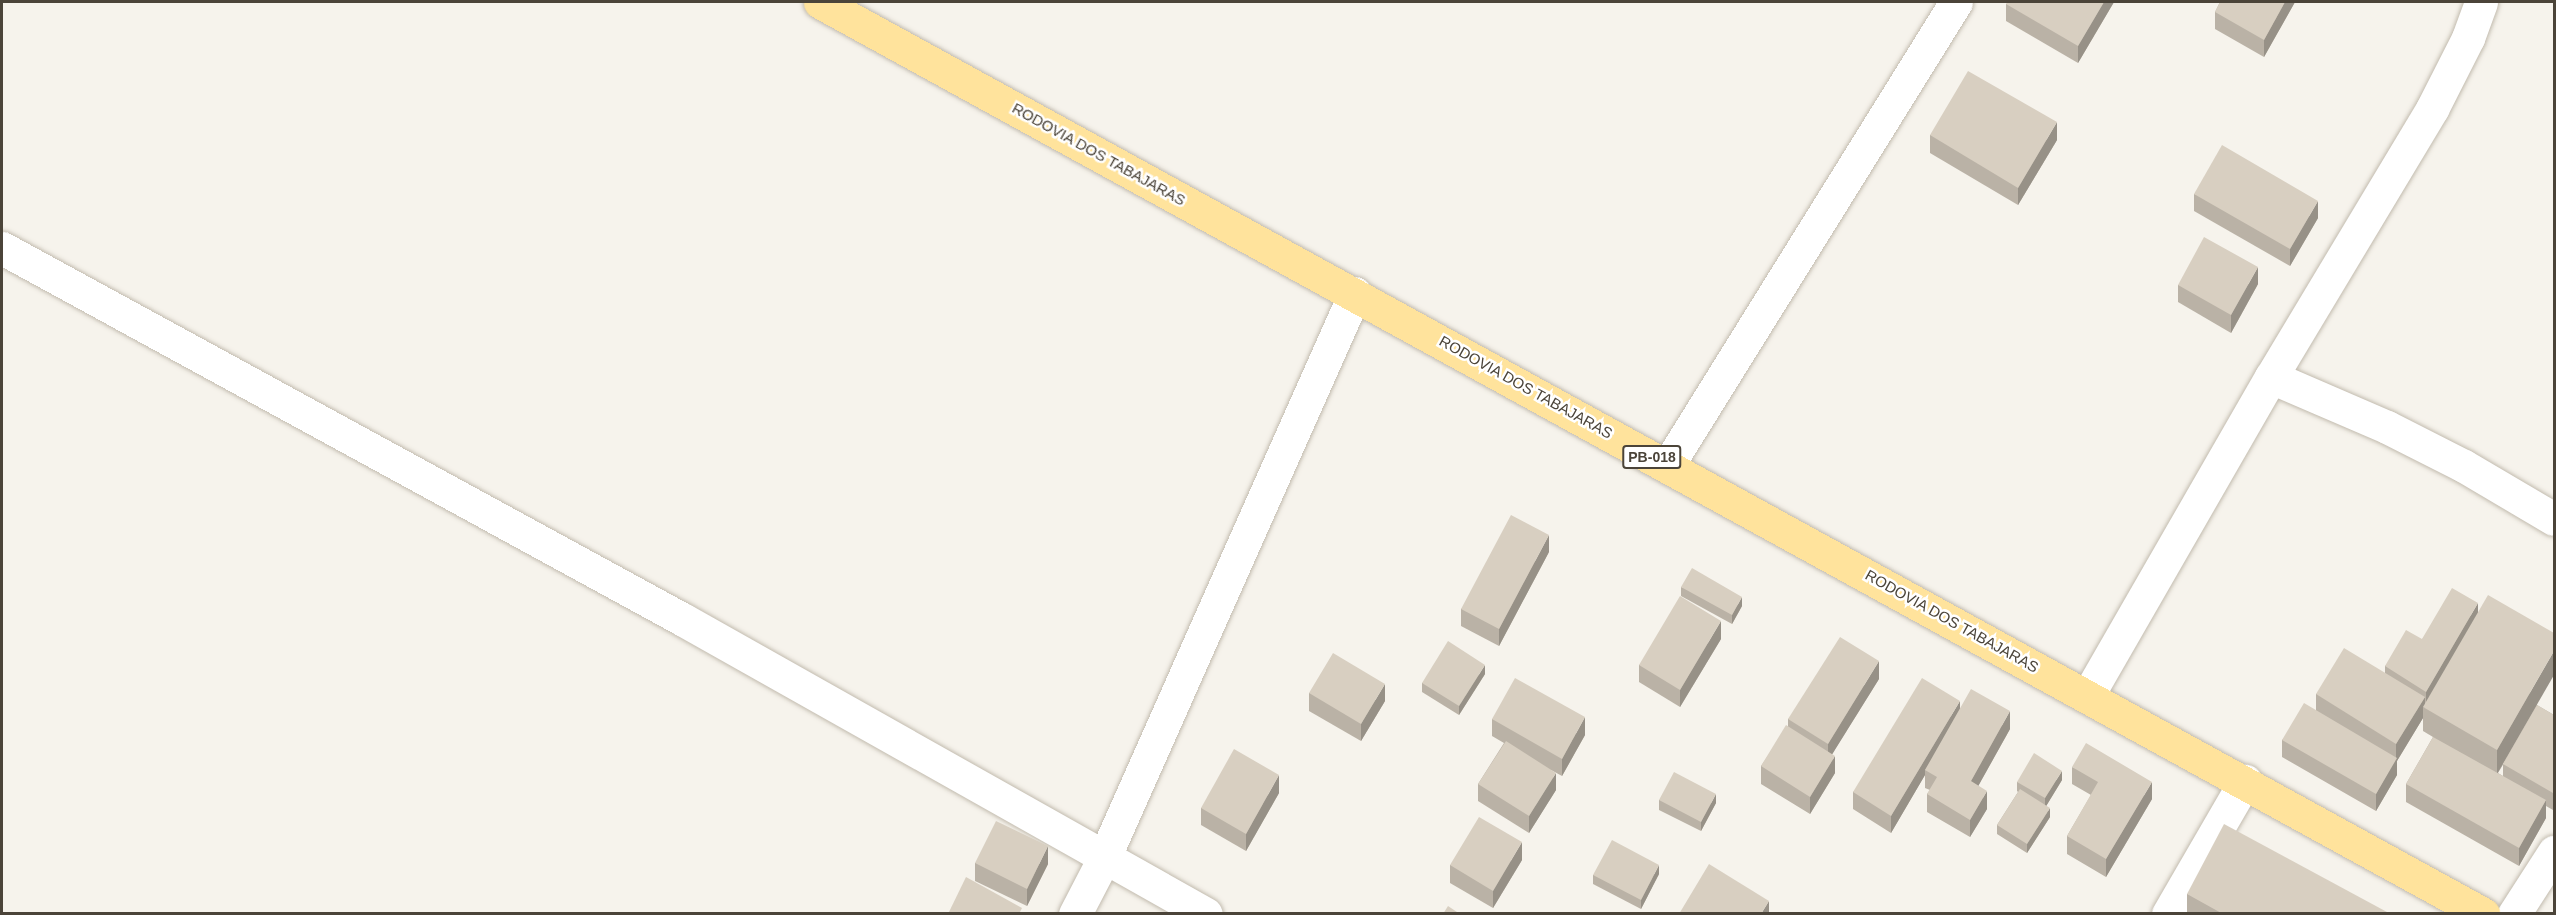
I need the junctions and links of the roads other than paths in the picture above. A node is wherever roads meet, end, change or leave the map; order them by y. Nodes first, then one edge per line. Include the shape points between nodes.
1 (1956, 2) edge
2 (2481, 2) edge
3 (831, 4) edge
4 (2, 248) edge
5 (1355, 293) junction
6 (2271, 377) junction
7 (1668, 465) junction
8 (2554, 519) edge
9 (2088, 695) junction
10 (2245, 781) junction
11 (2554, 852) edge
12 (1104, 858) junction
13 (1075, 914) edge
14 (1206, 914) edge
15 (2168, 914) edge
16 (2483, 914) edge
17 (2514, 914) edge

1 - 7 street
2 - 6 street via 2468,38 2432,109
3 - 5 main road, RODOVIA DOS TABAJARAS / PB-018
4 - 12 street via 682,619
5 - 7 main road, RODOVIA DOS TABAJARAS / PB-018
5 - 12 street
6 - 8 street via 2435,451
6 - 9 street
7 - 9 main road, RODOVIA DOS TABAJARAS / PB-018
9 - 10 main road, RODOVIA DOS TABAJARAS / PB-018
10 - 15 street
10 - 16 main road, RODOVIA DOS TABAJARAS / PB-018
11 - 17 street
12 - 13 street
12 - 14 street

